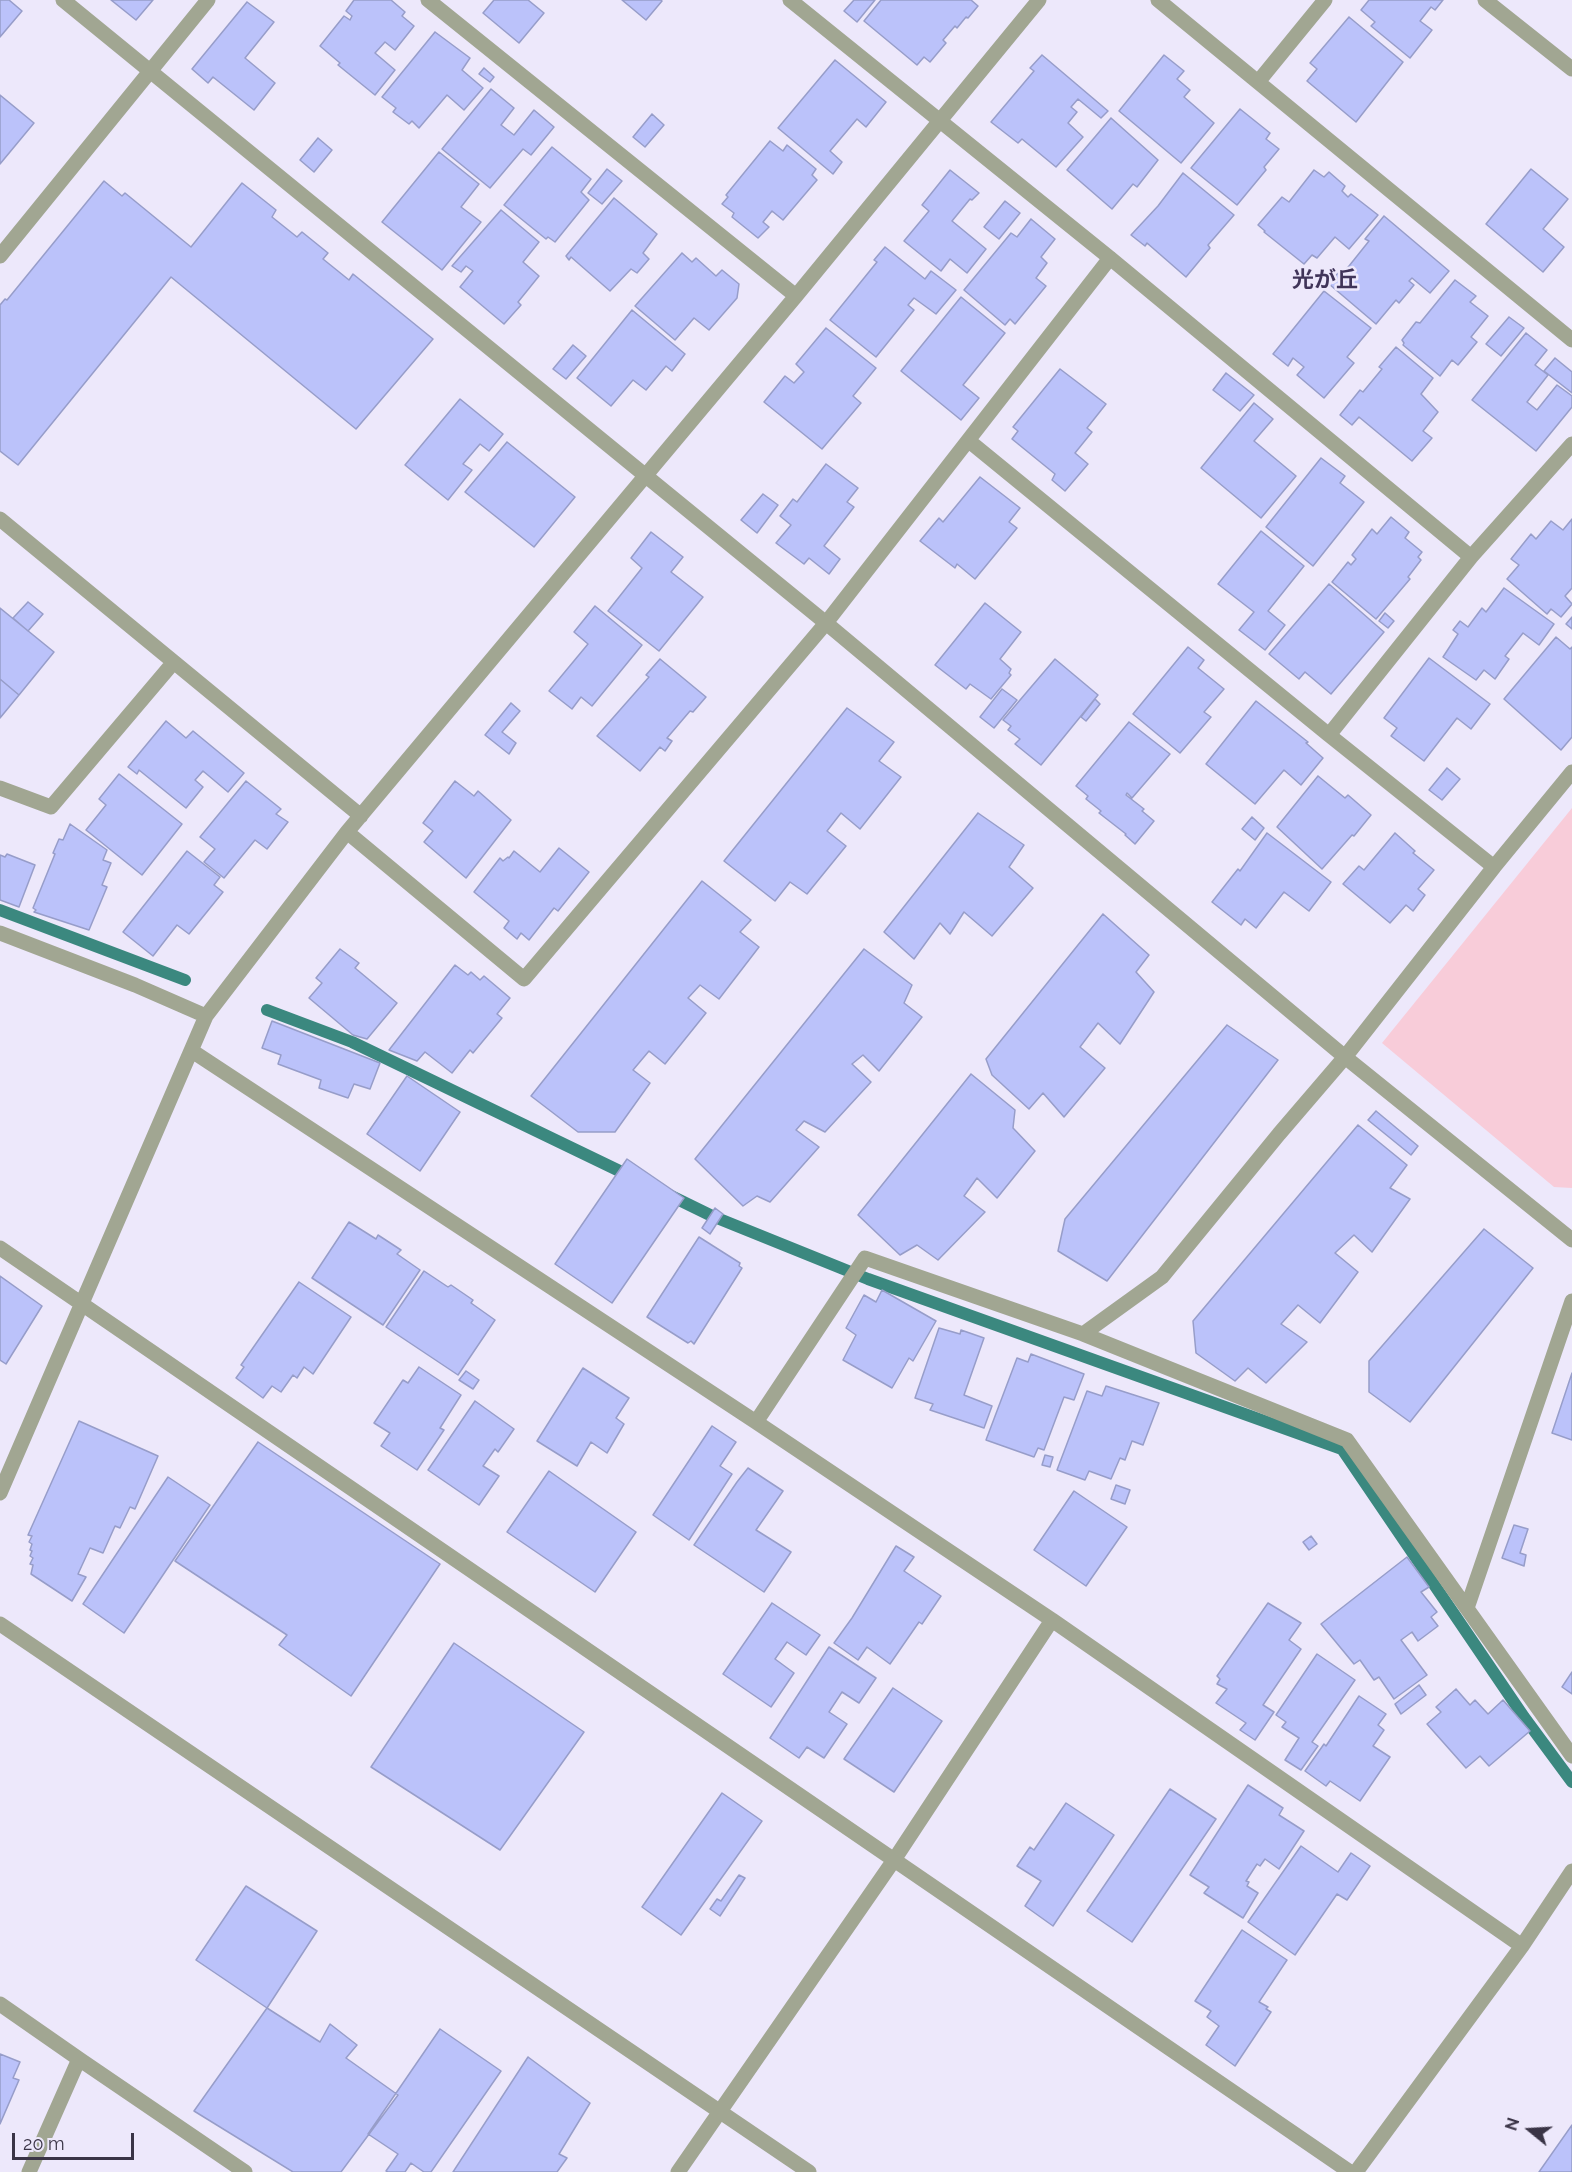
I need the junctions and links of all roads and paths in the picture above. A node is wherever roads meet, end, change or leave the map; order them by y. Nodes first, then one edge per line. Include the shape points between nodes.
1 (63, 0) edge
2 (208, 0) edge
3 (428, 0) edge
4 (790, 0) edge
5 (1039, 0) edge
6 (1158, 0) edge
7 (1325, 0) edge
8 (1485, 0) edge
9 (1572, 69) edge
10 (149, 72) junction
11 (1258, 82) junction
12 (940, 122) junction
13 (0, 256) edge
14 (1110, 258) junction
15 (796, 297) junction
16 (1572, 340) edge
17 (969, 441) junction
18 (1572, 444) edge
19 (644, 475) junction
20 (0, 519) edge
21 (1471, 557) junction
22 (826, 624) junction
23 (173, 663) junction
24 (1329, 735) junction
25 (1572, 772) edge
26 (0, 788) edge
27 (361, 816) junction
28 (347, 832) junction
29 (1494, 867) junction
30 (0, 933) edge
31 (206, 1016) junction
32 (192, 1051) junction
33 (1345, 1058) junction
34 (1572, 1240) edge
35 (0, 1248) edge
36 (1572, 1301) edge
37 (82, 1304) junction
38 (1083, 1335) junction
39 (756, 1422) junction
40 (0, 1493) edge
41 (1467, 1608) junction
42 (1052, 1620) junction
43 (0, 1624) edge
44 (1572, 1756) edge
45 (894, 1860) junction
46 (1572, 1871) edge
47 (1522, 1946) junction
48 (0, 2004) edge
49 (79, 2059) junction
50 (720, 2112) junction
51 (29, 2172) edge
52 (245, 2172) edge
53 (678, 2172) edge
54 (810, 2172) edge
55 (1350, 2172) edge
56 (1356, 2172) edge

1 - 10 street
2 - 10 street
3 - 15 street
4 - 12 street
5 - 12 street
6 - 11 street
7 - 11 street
8 - 9 street
10 - 13 street
10 - 19 street
11 - 16 street
12 - 14 street
12 - 15 street
14 - 17 street
14 - 21 street
15 - 19 street
17 - 22 street
17 - 24 street
18 - 21 street
19 - 22 street
19 - 27 street
20 - 23 street
21 - 24 street
22 - 28 street via 524,979
22 - 33 street
23 - 26 street via 51,807
23 - 27 street
24 - 29 street
25 - 29 street
27 - 28 street
28 - 31 street
29 - 33 street
30 - 31 street
31 - 32 street
32 - 37 street
32 - 39 street
33 - 34 street
33 - 38 street via 1162,1277
35 - 37 street
36 - 41 street
37 - 40 street
37 - 45 street
38 - 39 street via 866,1258
38 - 41 street via 1347,1440
39 - 42 street
41 - 44 street
42 - 45 street
42 - 47 street
43 - 50 street
45 - 50 street
45 - 55 street
46 - 47 street
47 - 56 street
48 - 49 street
49 - 51 street
49 - 52 street
50 - 53 street
50 - 54 street

